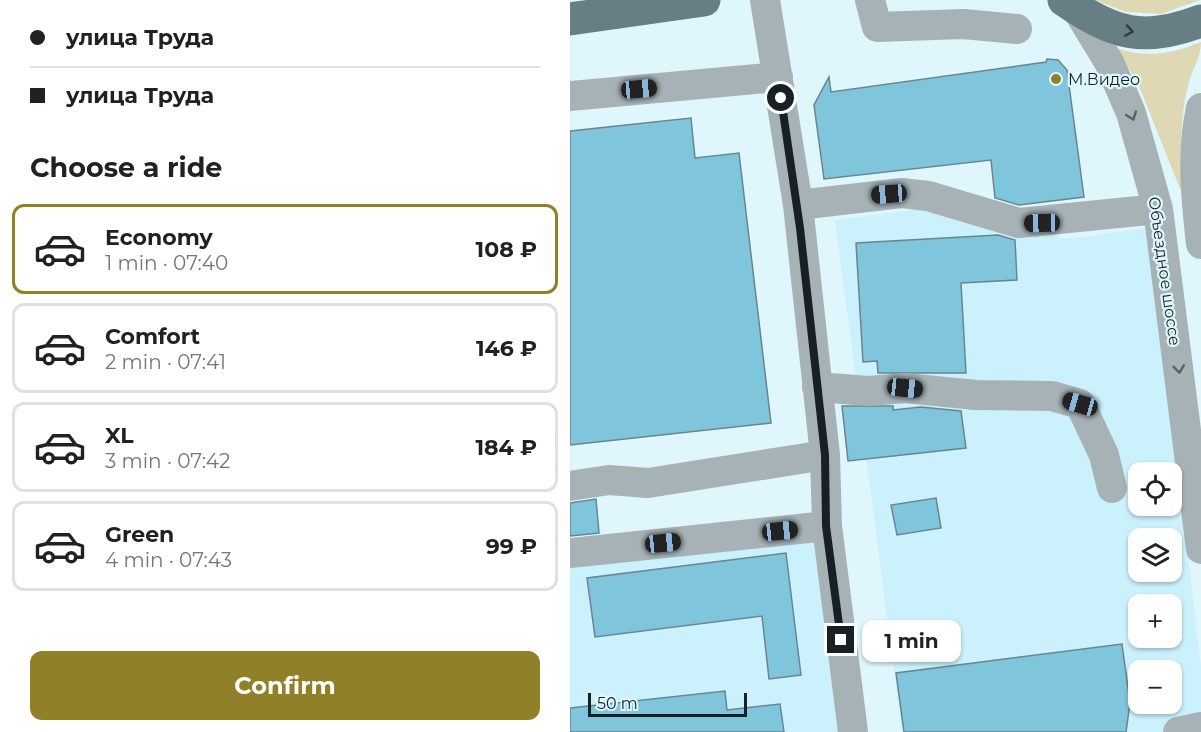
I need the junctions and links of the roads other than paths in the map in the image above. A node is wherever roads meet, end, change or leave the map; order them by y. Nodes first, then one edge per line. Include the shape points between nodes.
1 (704, 0) edge
2 (765, 0) edge
3 (870, 0) edge
4 (1070, 4) edge
5 (570, 19) edge
6 (1201, 21) edge
7 (1017, 29) dead end
8 (778, 76) junction
9 (570, 96) edge
10 (1201, 108) edge
11 (1198, 180) edge
12 (798, 205) junction
13 (1158, 209) junction
14 (1201, 244) edge
15 (817, 387) junction
16 (825, 455) junction
17 (570, 486) edge
18 (1112, 488) dead end
19 (826, 526) junction
20 (1201, 549) edge
21 (570, 553) edge
22 (1201, 727) edge
23 (853, 732) edge
24 (1178, 732) edge

1 - 5 main road
2 - 8 street
3 - 7 street via 877,27 963,24
4 -> 6 main road via 1111,28 1143,34 1176,31
4 -> 13 street, Объездное шоссе via 1109,62 1131,113
8 - 9 street
8 - 12 street
10 - 11 street via 1196,132
11 - 14 street
12 - 13 street via 902,193 928,196 1019,223
12 - 15 street
13 -> 20 street, Объездное шоссе
15 - 16 street
15 - 18 street via 1052,396 1080,404 1104,455
16 - 17 street via 648,483 609,480
16 - 19 street
19 - 21 street
19 - 23 street
22 - 24 street

